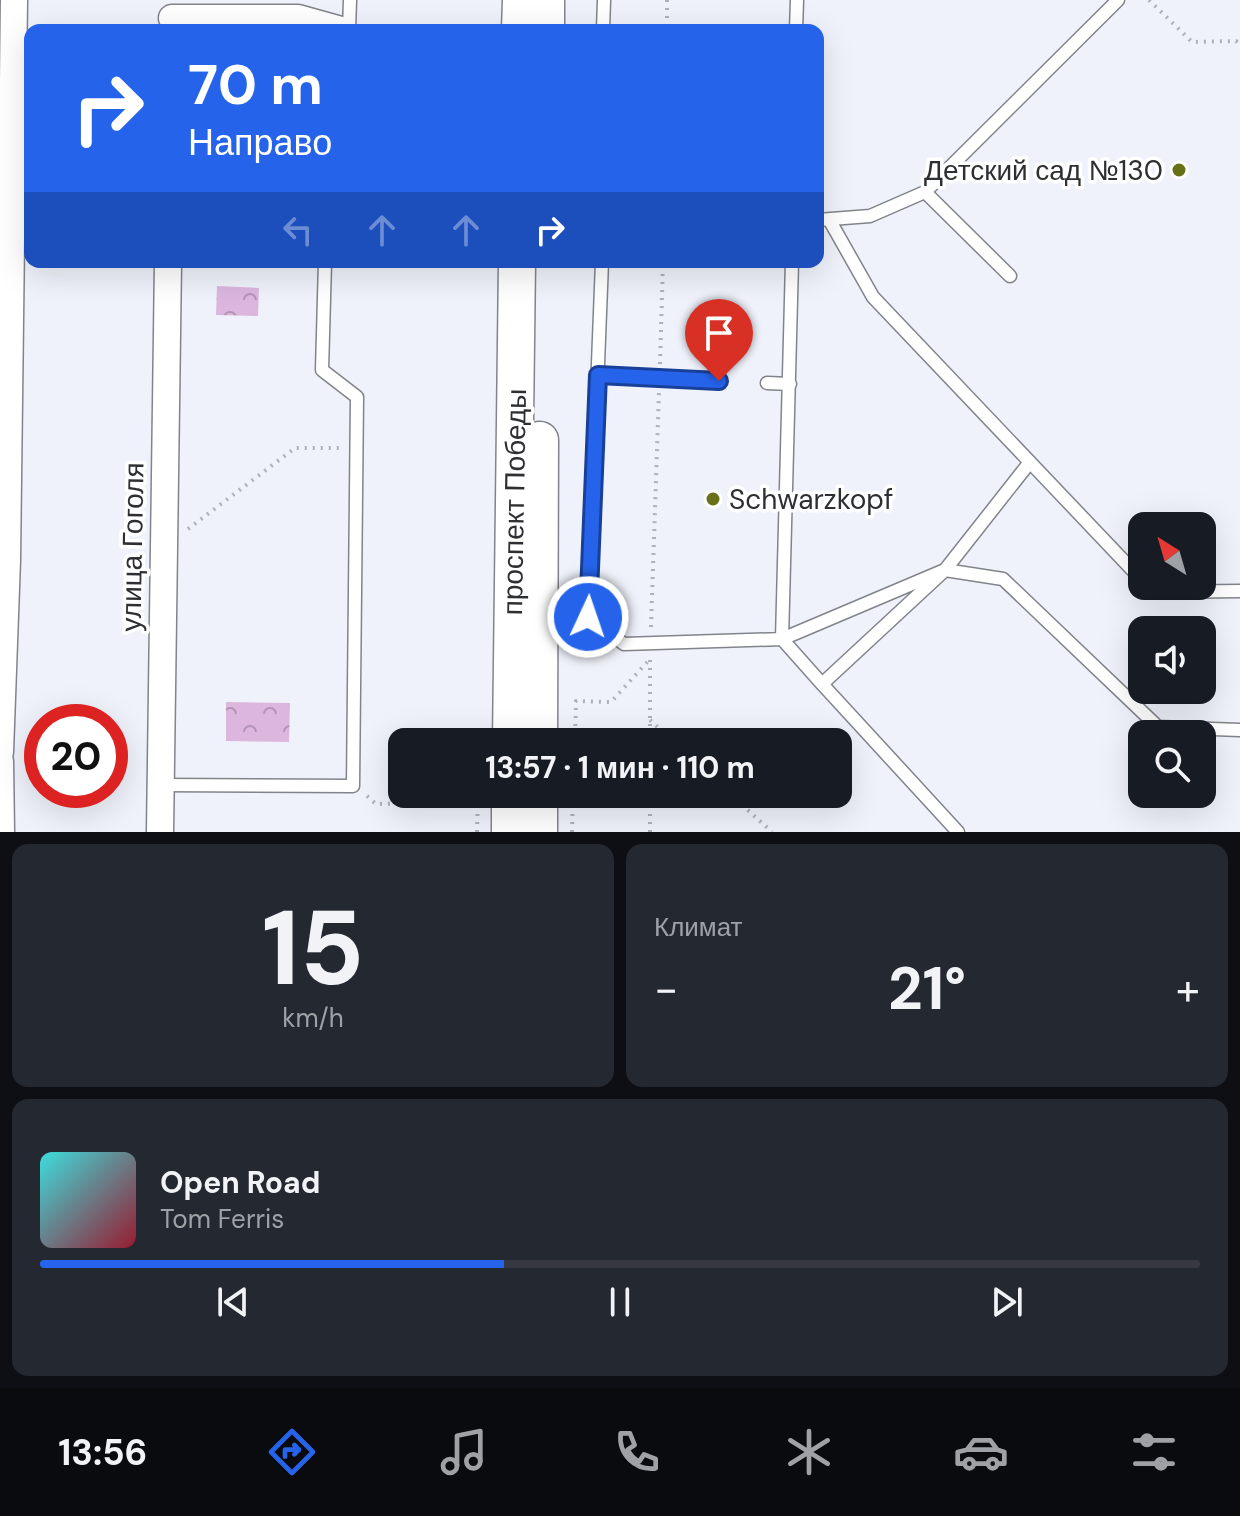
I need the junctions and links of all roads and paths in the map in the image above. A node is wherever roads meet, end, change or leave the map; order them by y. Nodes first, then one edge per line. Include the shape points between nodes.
1 (14, 0) edge
2 (350, 0) edge
3 (521, 0) edge
4 (546, 0) edge
5 (604, 0) edge
6 (667, 0) edge
7 (797, 0) edge
8 (1118, 0) edge
9 (1149, 0) edge
10 (172, 16) edge
11 (320, 24) edge
12 (349, 24) edge
13 (520, 24) edge
14 (546, 24) edge
15 (603, 24) edge
16 (667, 24) edge
17 (796, 24) edge
18 (1240, 45) edge
19 (6, 76) edge
20 (925, 192) junction
21 (824, 220) edge
22 (168, 268) edge
23 (325, 268) edge
24 (517, 268) edge
25 (541, 268) edge
26 (602, 268) edge
27 (663, 268) edge
28 (792, 268) edge
29 (1010, 276) dead end
30 (5, 360) edge
31 (598, 375) junction
32 (660, 378) junction
33 (719, 381) dead end
34 (767, 383) dead end
35 (790, 384) junction
36 (357, 447) junction
37 (1030, 462) junction
38 (164, 548) junction
39 (4, 560) edge
40 (1128, 565) edge
41 (945, 570) junction
42 (1216, 591) edge
43 (1240, 591) edge
44 (782, 639) junction
45 (650, 643) junction
46 (822, 684) junction
47 (650, 720) junction
48 (511, 728) edge
49 (539, 728) edge
50 (575, 728) edge
51 (650, 728) edge
52 (659, 728) edge
53 (1240, 730) edge
54 (0, 752) edge
55 (0, 761) edge
56 (160, 785) junction
57 (353, 786) junction
58 (388, 803) edge
59 (489, 808) edge
60 (499, 808) edge
61 (539, 808) edge
62 (573, 808) edge
63 (650, 808) edge
64 (745, 808) edge
65 (1, 832) edge
66 (160, 832) edge
67 (477, 832) edge
68 (510, 832) edge
69 (539, 832) edge
70 (572, 832) edge
71 (650, 832) edge
72 (772, 832) edge
73 (958, 832) edge

1 - 19 street
2 - 12 lane
3 - 13 main road
4 - 14 main road
5 - 15 lane
6 - 16 path
7 - 17 lane
8 - 20 lane
9 - 18 path via 1192,42
10 - 11 street via 298,18
19 - 30 street
20 - 21 lane via 870,216
20 - 29 lane
21 - 37 lane via 873,297
22 - 38 street, улица Гоголя
23 - 36 lane via 322,370 357,397
24 - 48 main road, проспект Победы
25 - 49 main road, проспект Победы
26 - 31 lane
27 - 32 path
28 - 35 lane
30 - 39 street
31 - 32 lane
31 - 45 lane via 588,617 624,644
32 - 33 lane
32 - 45 path
34 - 35 lane
35 - 44 lane
36 - 38 path via 295,448
36 - 57 lane
37 - 40 lane
37 - 41 lane
38 - 56 street, улица Гоголя
39 - 54 street
41 - 44 lane
41 - 46 lane
41 - 53 lane via 1003,579 1158,727
42 - 43 lane
44 - 45 lane
44 - 46 lane
46 - 73 lane
47 - 50 path via 650,659 611,702 576,701
47 - 51 path
47 - 52 path
55 - 65 street
56 - 57 lane
56 - 66 street, улица Гоголя
57 - 58 path via 376,804
59 - 67 path
60 - 68 main road
61 - 69 main road
62 - 70 path
63 - 71 path
64 - 72 path

